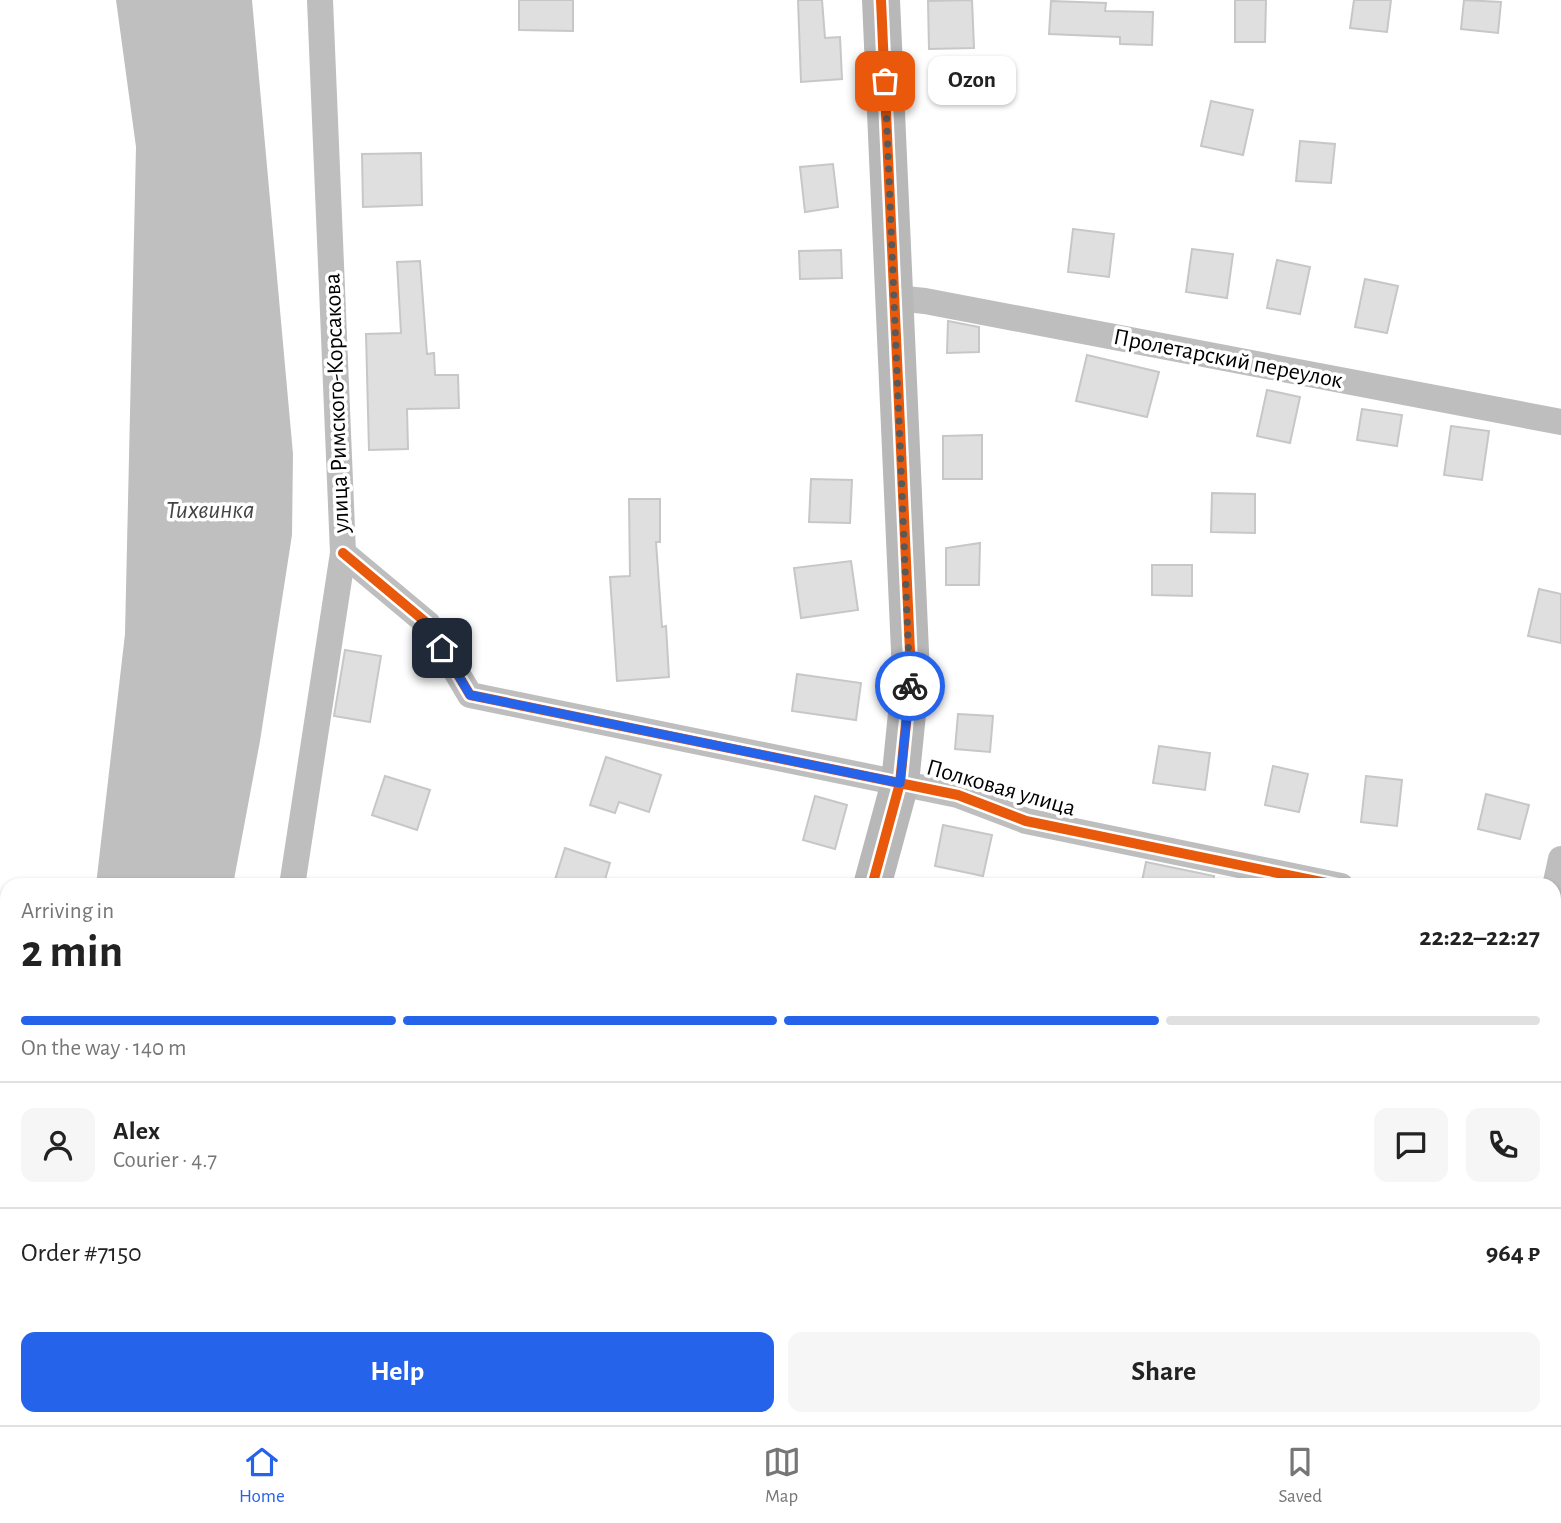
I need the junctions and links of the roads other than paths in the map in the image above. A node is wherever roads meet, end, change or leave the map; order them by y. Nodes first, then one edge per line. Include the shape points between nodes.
1 (320, 0) edge
2 (881, 0) edge
3 (895, 298) junction
4 (1561, 422) edge
5 (343, 553) junction
6 (900, 783) junction
7 (1561, 859) edge
8 (293, 878) edge
9 (874, 878) edge
10 (1302, 878) edge
11 (1557, 878) edge

1 - 5 street, улица Римского-Корсакова
2 - 3 street
3 - 4 street, Пролетарский переулок
3 - 6 street via 911,674
5 - 6 street, Полковая улица via 428,624 470,695
5 - 8 street, улица Римского-Корсакова
6 - 9 street
6 - 10 street, Полковая улица via 958,795 1026,821
7 - 11 street

